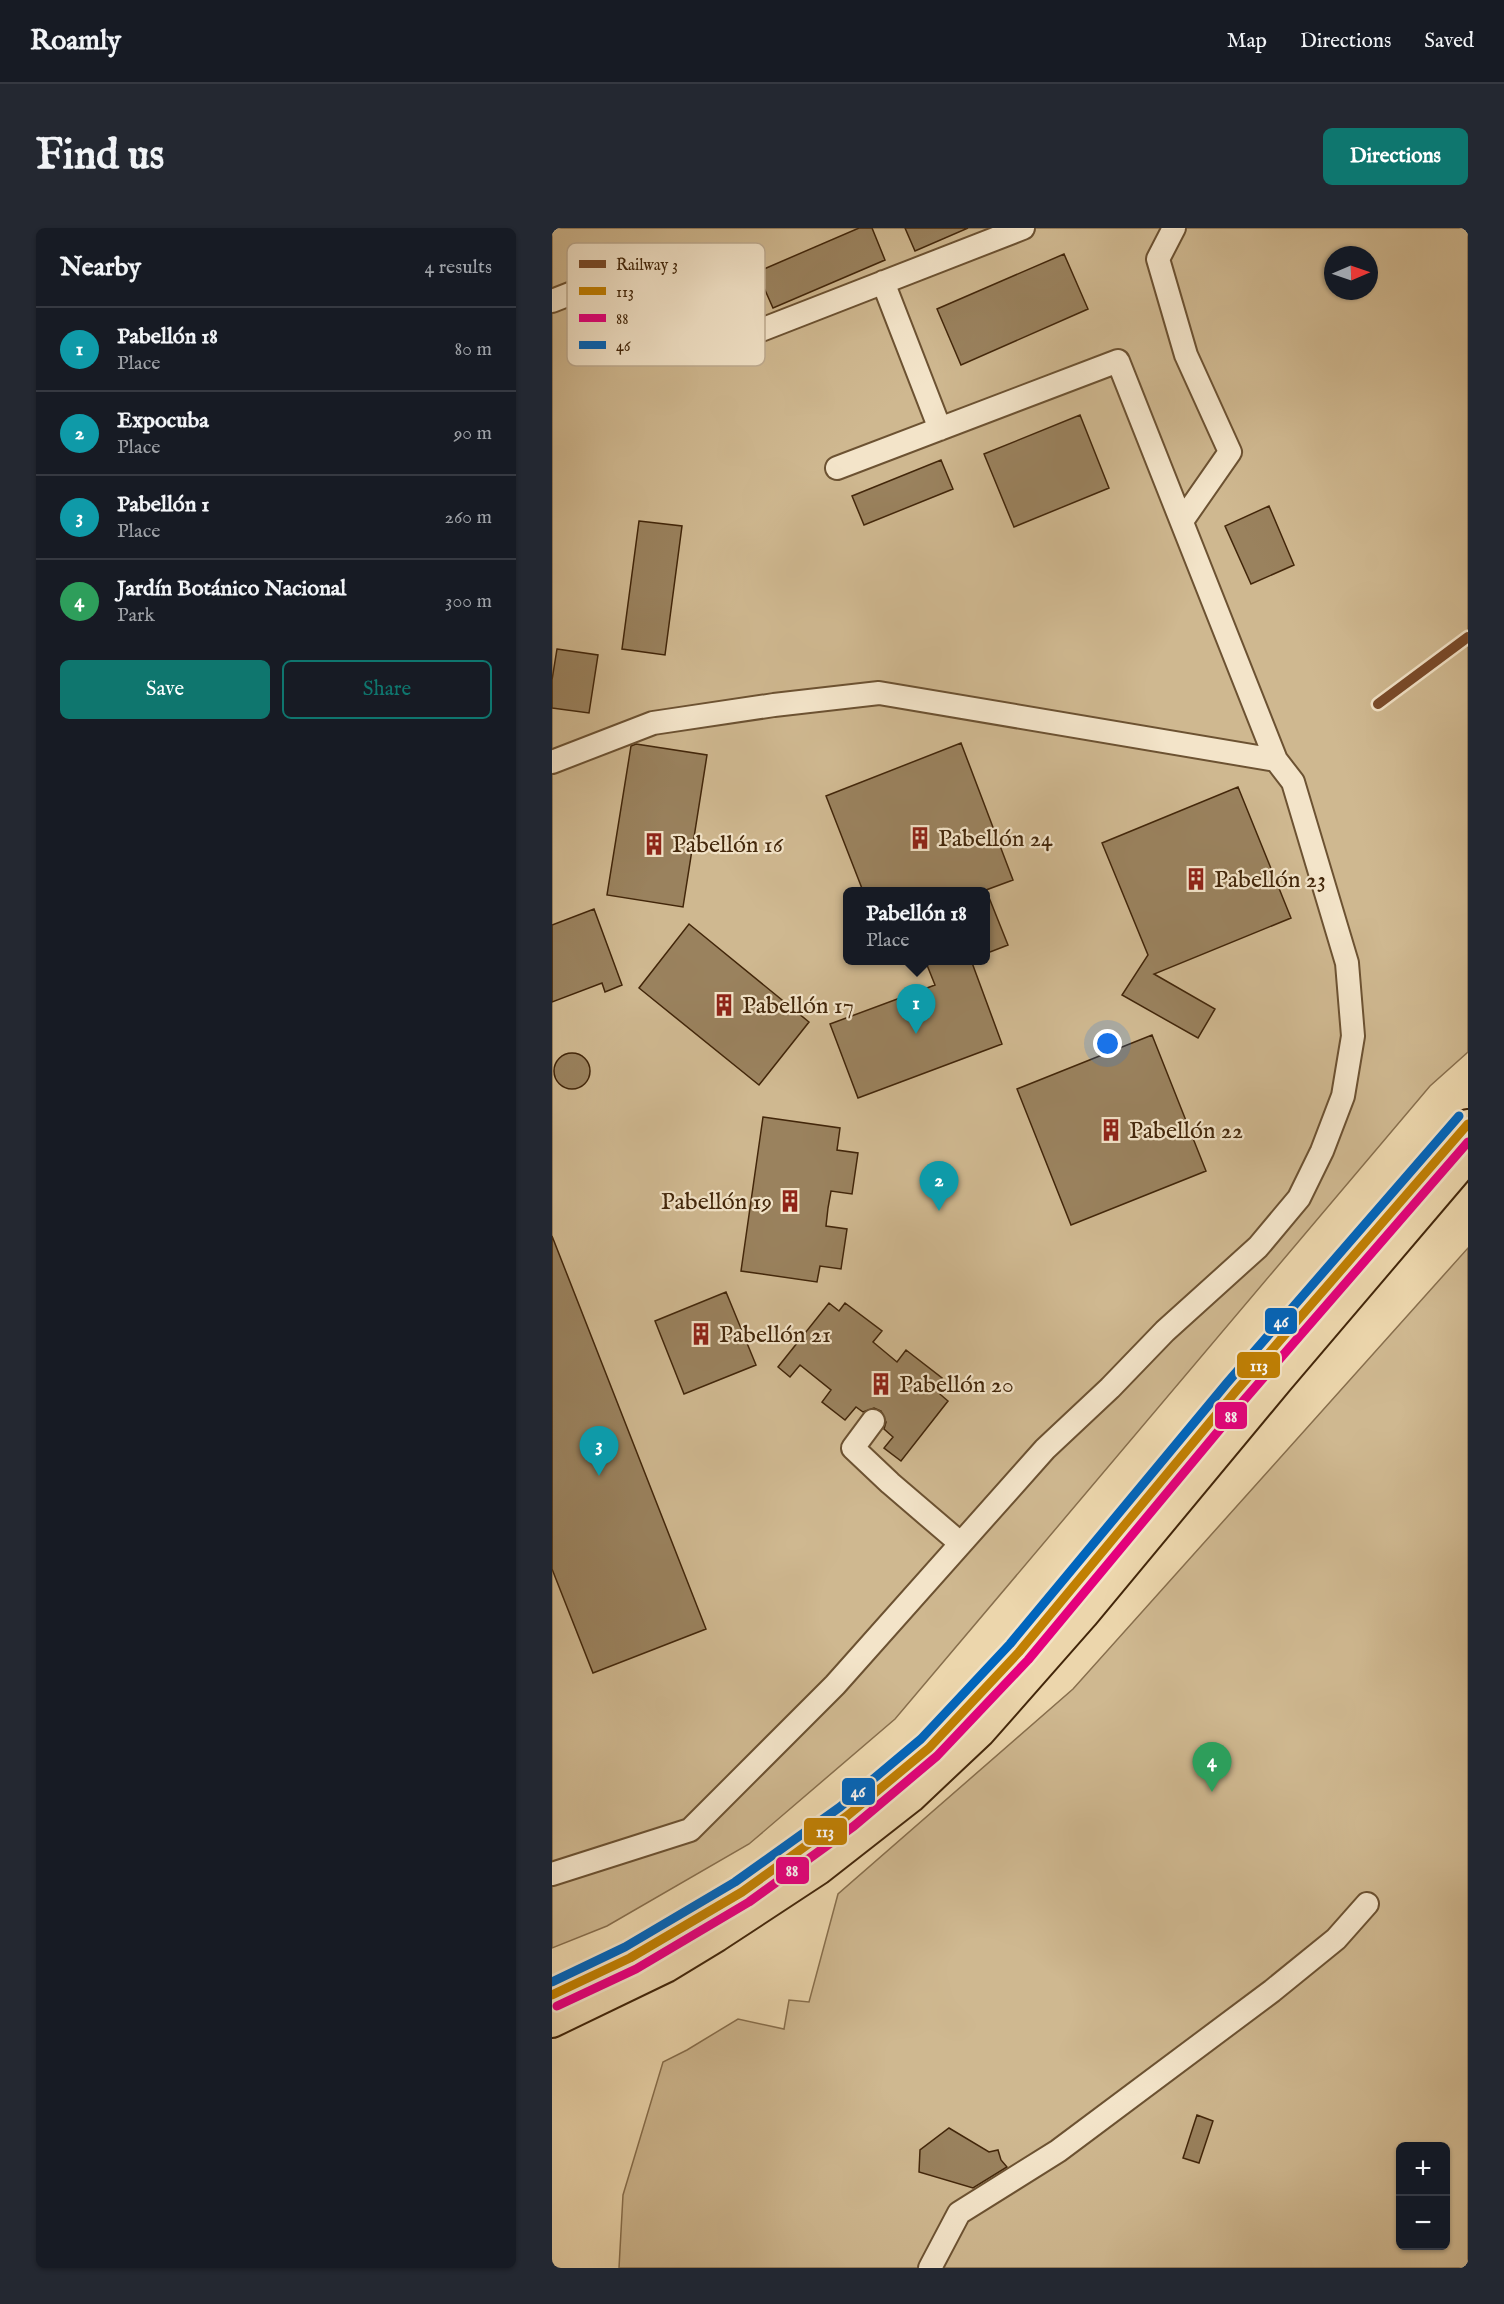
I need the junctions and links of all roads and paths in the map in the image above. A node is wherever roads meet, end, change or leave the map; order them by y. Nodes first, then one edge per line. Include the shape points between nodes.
1 (1023, 228) edge
2 (1174, 228) edge
3 (884, 282) junction
4 (567, 295) edge
5 (552, 301) edge
6 (765, 328) edge
7 (940, 429) junction
8 (837, 468) dead end
9 (1182, 521) junction
10 (1276, 760) junction
11 (552, 762) edge
12 (1468, 1124) edge
13 (1468, 1158) edge
14 (873, 1421) dead end
15 (960, 1543) junction
16 (552, 1874) edge
17 (1367, 1904) dead end
18 (552, 1995) edge
19 (552, 2023) edge
20 (930, 2268) edge

1 - 3 lane
2 - 9 lane via 1158,259 1186,356 1230,452
3 - 6 lane
3 - 7 lane
4 - 5 lane
7 - 8 lane
7 - 9 lane via 1118,361
9 - 10 lane
10 - 11 lane via 879,693 653,723
10 - 15 lane via 1293,782 1347,963 1353,1036 1343,1096 1322,1151 1299,1198 1258,1247 1165,1331 1045,1449
12 - 18 main road via 953,1725 882,1789 790,1860 712,1911 592,1978
13 - 19 main road via 981,1732 911,1798 819,1870 666,1968
14 - 15 lane via 853,1448
15 - 16 lane via 835,1685 690,1830
17 - 20 lane via 1336,1939 1272,1991 1058,2151 959,2213

